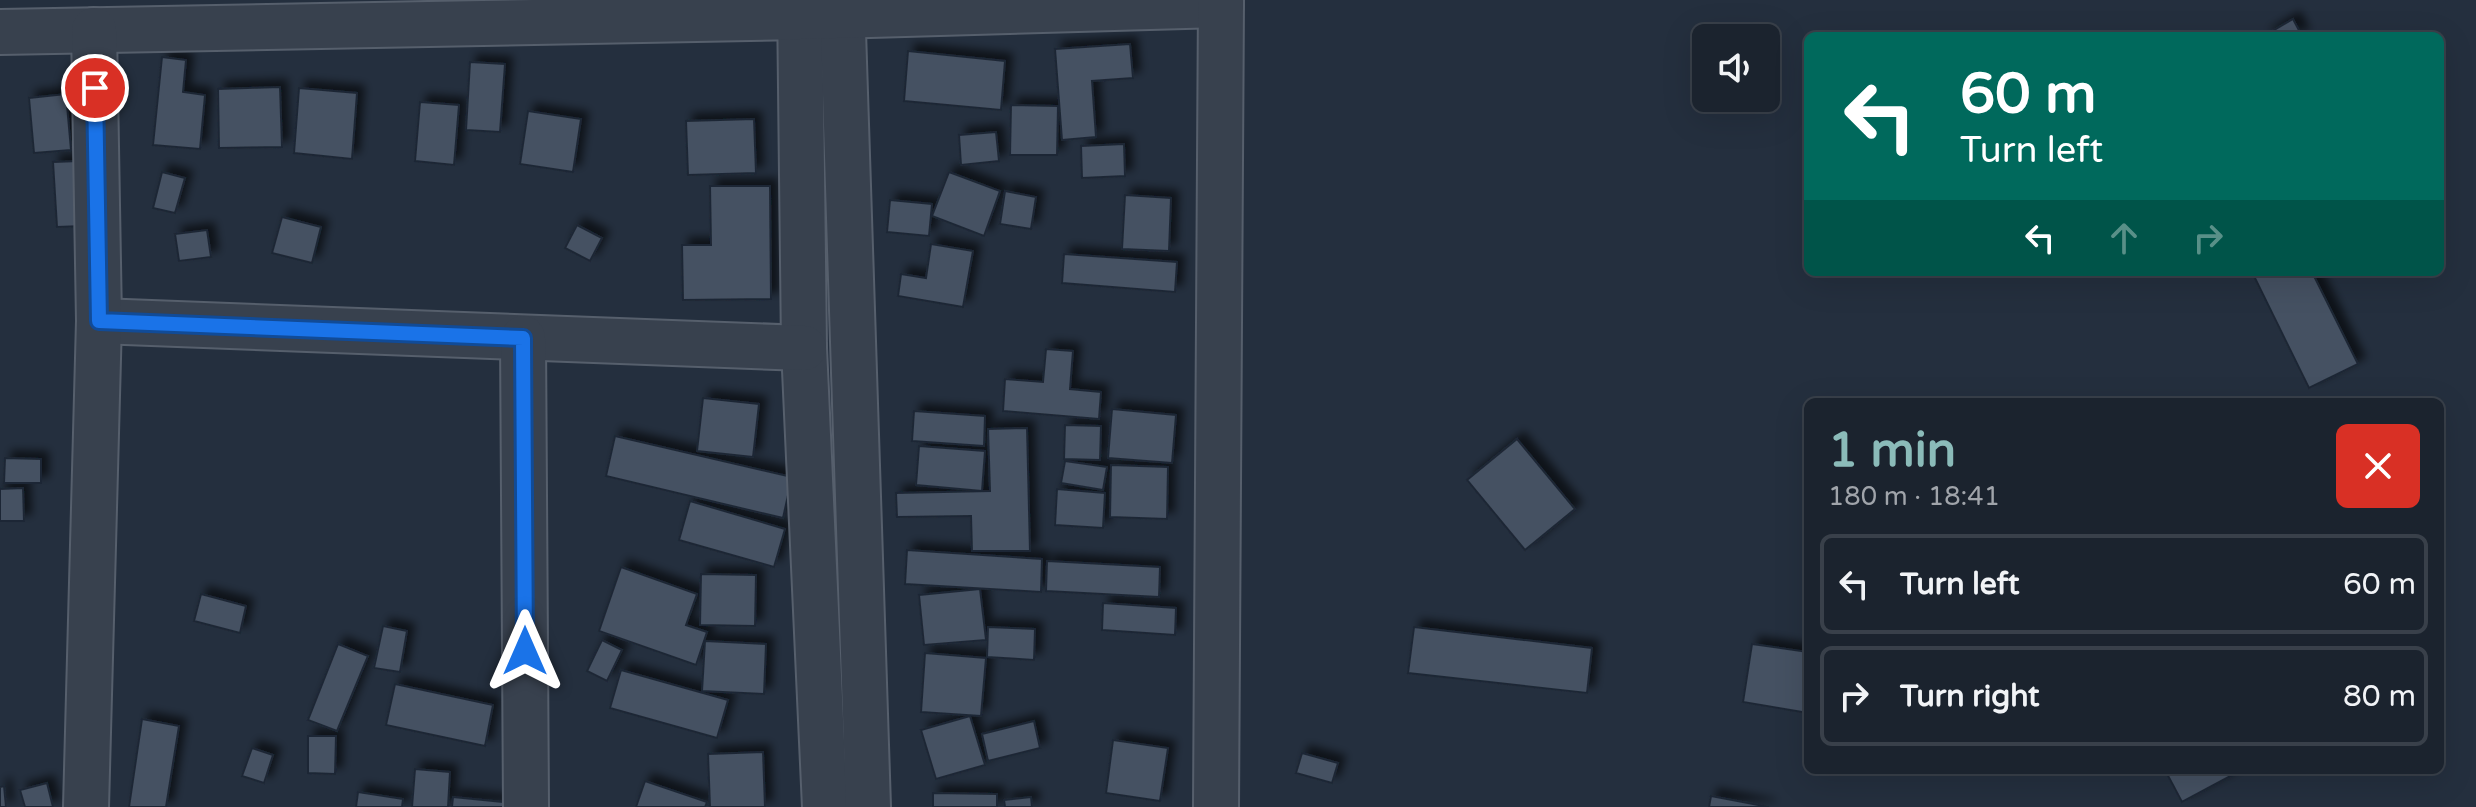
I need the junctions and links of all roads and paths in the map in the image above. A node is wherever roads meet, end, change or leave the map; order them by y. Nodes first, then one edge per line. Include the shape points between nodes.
1 (1221, 2) edge
2 (821, 8) edge
3 (520, 11) edge
4 (94, 30) junction
5 (0, 32) edge
6 (99, 321) junction
7 (523, 338) junction
8 (804, 348) junction
9 (86, 807) edge
10 (526, 807) edge
11 (825, 807) edge
12 (868, 807) edge
13 (1216, 807) edge

1 - 2 street
1 - 13 street
2 - 3 street
2 - 8 street
2 - 12 street
3 - 4 street
4 - 5 street
4 - 6 street
6 - 7 street
6 - 9 street
7 - 8 street
7 - 10 street
8 - 11 street

